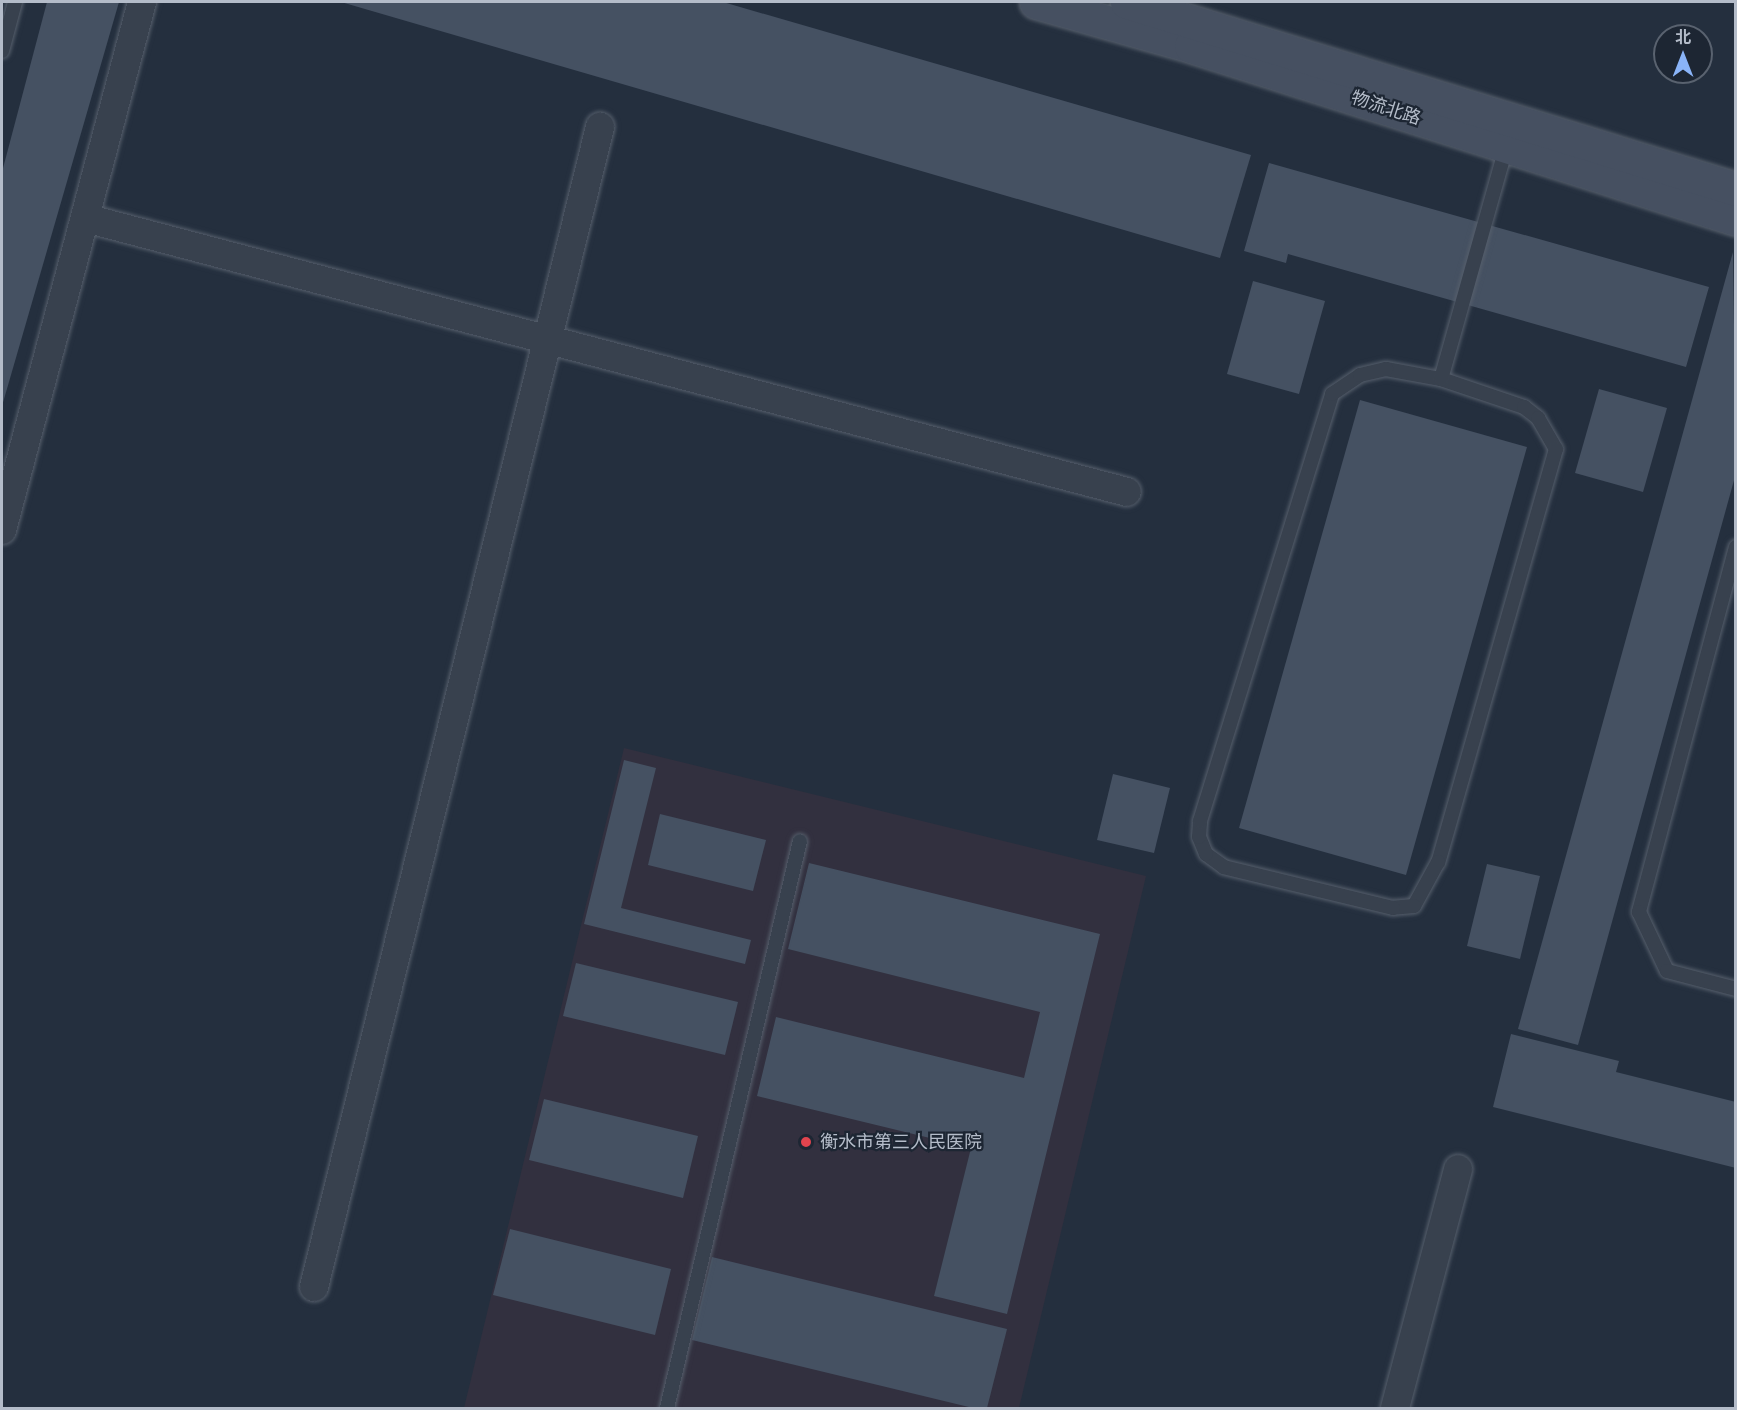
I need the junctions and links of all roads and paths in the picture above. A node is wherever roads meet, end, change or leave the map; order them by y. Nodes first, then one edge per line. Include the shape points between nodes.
1 (15, 2) edge
2 (142, 2) edge
3 (1036, 2) edge
4 (1127, 2) edge
5 (2, 51) edge
6 (600, 127) dead end
7 (1506, 147) junction
8 (1736, 189) edge
9 (85, 218) junction
10 (1736, 219) edge
11 (548, 340) junction
12 (1441, 379) junction
13 (1127, 492) dead end
14 (2, 530) edge
15 (1736, 547) edge
16 (800, 841) dead end
17 (1736, 989) edge
18 (1458, 1169) dead end
19 (314, 1287) dead end
20 (667, 1408) edge
21 (1395, 1408) edge

1 - 5 lane
2 - 9 street
3 - 7 street, 物流北路
4 - 8 street, 物流北路
6 - 11 street
7 - 10 street, 物流北路
7 - 12 lane
9 - 11 street
9 - 14 street
11 - 13 street
11 - 19 street
12 - 12 lane via 1386,369 1360,375 1332,394 1200,821 1199,837 1206,854 1224,867 1393,908 1414,906 1428,887 1556,449 1538,418 1524,407
15 - 17 lane via 1640,912 1667,971
16 - 20 lane
18 - 21 street

